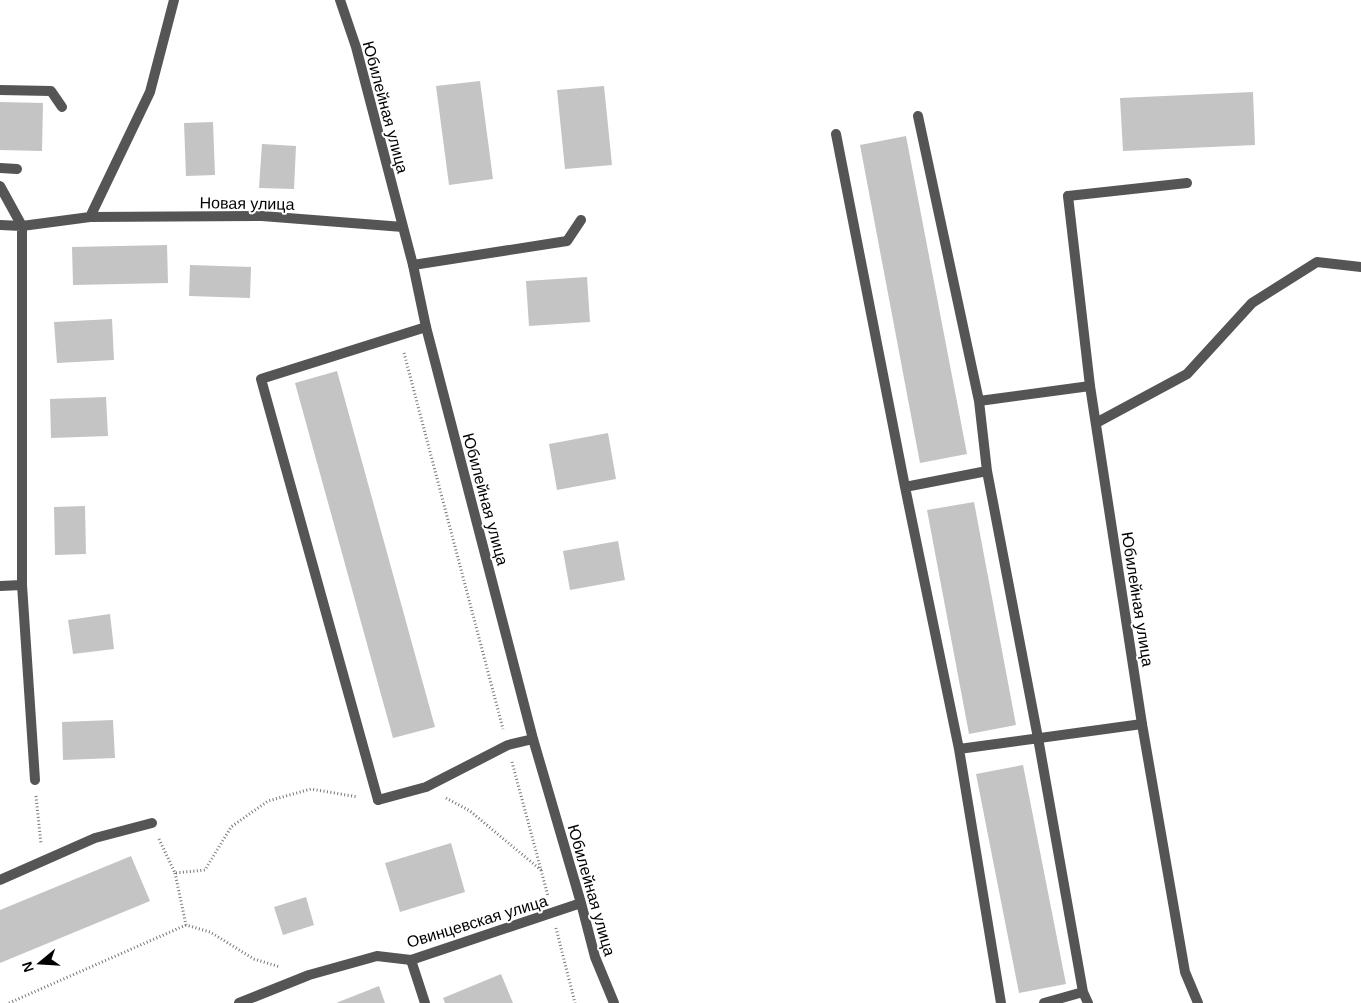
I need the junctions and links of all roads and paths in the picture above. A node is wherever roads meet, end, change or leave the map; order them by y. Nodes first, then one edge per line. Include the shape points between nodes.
1 (174, 0) edge
2 (340, 0) edge
3 (0, 90) edge
4 (62, 107) dead end
5 (918, 116) dead end
6 (836, 134) dead end
7 (0, 168) edge
8 (17, 169) dead end
9 (1187, 183) dead end
10 (0, 186) edge
11 (90, 217) junction
12 (581, 220) dead end
13 (0, 226) edge
14 (22, 226) junction
15 (403, 227) junction
16 (413, 265) junction
17 (1361, 267) edge
18 (426, 327) junction
19 (399, 336) junction
20 (1090, 386) junction
21 (979, 401) junction
22 (1096, 423) junction
23 (987, 471) junction
24 (905, 487) junction
25 (22, 585) junction
26 (0, 586) edge
27 (1142, 724) junction
28 (1038, 738) junction
29 (533, 739) junction
30 (508, 745) junction
31 (959, 749) junction
32 (35, 780) joint
33 (426, 787) junction
34 (378, 800) junction
35 (152, 823) joint
36 (38, 824) dead end
37 (542, 871) junction
38 (174, 873) junction
39 (0, 880) edge
40 (581, 903) junction
41 (553, 913) junction
42 (186, 925) junction
43 (410, 960) junction
44 (309, 975) junction
45 (1083, 992) junction
46 (9, 1003) edge
47 (239, 1003) edge
48 (425, 1003) edge
49 (575, 1003) edge
50 (614, 1003) edge
51 (1001, 1003) edge
52 (1044, 1003) edge
53 (1088, 1003) edge
54 (1198, 1003) edge

1 - 11 street via 150,92
2 - 15 street, Юбилейная улица via 356,47
3 - 4 street via 51,91
5 - 21 street
6 - 24 street
7 - 8 street
9 - 20 street, Юбилейная улица via 1068,196
10 - 14 street
11 - 14 street, Новая улица
11 - 15 street, Новая улица via 262,216
12 - 16 street via 567,241
13 - 14 street, Новая улица
14 - 25 street
15 - 16 street, Юбилейная улица
16 - 18 street, Юбилейная улица
17 - 22 street via 1317,262 1252,304 1187,374
18 - 19 street
18 - 29 street, Юбилейная улица
19 - 30 path
19 - 34 street via 261,379
20 - 21 street
20 - 22 street, Юбилейная улица
21 - 23 street
22 - 27 street, Юбилейная улица
23 - 24 street
23 - 28 street
24 - 31 street
25 - 26 street
25 - 32 street
27 - 28 street
27 - 54 street, Юбилейная улица via 1186,972
28 - 31 street
28 - 45 street
29 - 30 street
29 - 40 street, Юбилейная улица
30 - 33 street
30 - 37 path
31 - 51 street
32 - 36 path
33 - 34 street
33 - 37 path via 470,811
34 - 38 path via 311,789 268,801 231,827 205,870
35 - 38 path
35 - 39 street via 96,838
37 - 41 path
38 - 42 path
40 - 41 street, Овинцевская улица
40 - 50 street, Юбилейная улица via 595,957
41 - 43 street, Овинцевская улица
41 - 49 path
42 - 44 path via 210,932 254,959
42 - 46 path
43 - 44 street, Овинцевская улица via 377,956
43 - 48 street
44 - 47 street, Овинцевская улица
45 - 52 street
45 - 53 street

